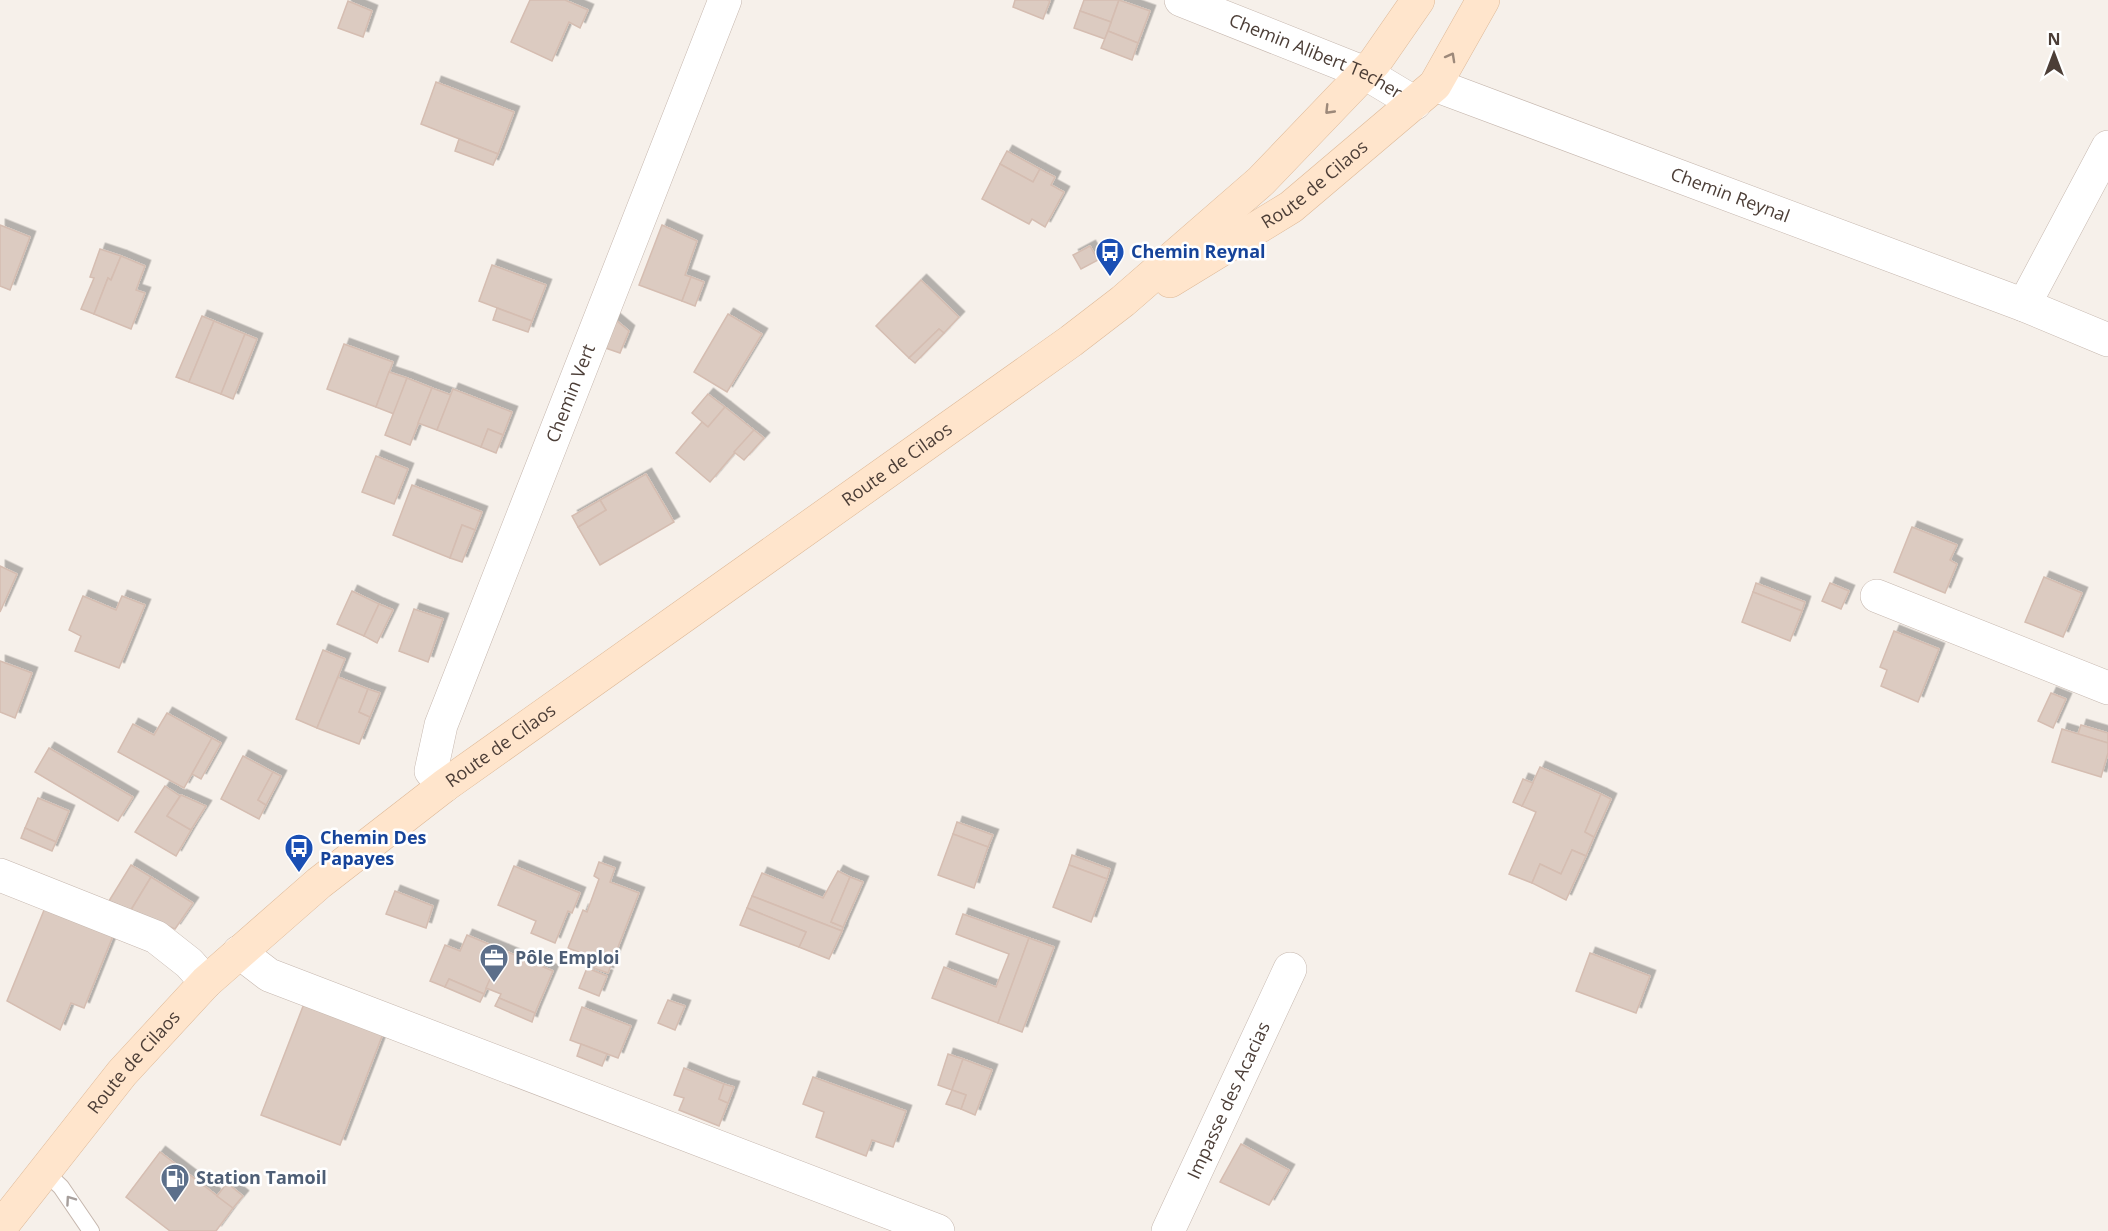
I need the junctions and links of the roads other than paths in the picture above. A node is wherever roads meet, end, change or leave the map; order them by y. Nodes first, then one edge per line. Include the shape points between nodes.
1 (725, 0) edge
2 (1181, 0) edge
3 (1418, 0) edge
4 (1483, 0) edge
5 (1365, 73) junction
6 (1425, 94) junction
7 (2108, 147) edge
8 (2024, 305) junction
9 (2108, 340) edge
10 (1071, 341) junction
11 (1876, 596) dead end
12 (2108, 687) edge
13 (444, 786) junction
14 (0, 875) edge
15 (239, 952) junction
16 (1290, 969) dead end
17 (206, 982) junction
18 (44, 1171) junction
19 (0, 1227) edge
20 (91, 1231) edge
21 (938, 1231) edge
22 (1168, 1231) edge

1 - 13 street, Chemin Vert via 441,725 431,771
2 - 5 street, Chemin Alibert Techer
3 - 5 main road, Route de Cilaos
6 -> 4 main road, Route de Cilaos
5 - 6 street, Chemin Alibert Techer
5 -> 10 main road, Route de Cilaos via 1261,181 1124,301
6 - 8 street, Chemin Reynal
6 - 10 main road, Route de Cilaos via 1291,207
7 - 8 street
8 - 9 street, Chemin Reynal
10 - 13 main road, Route de Cilaos
11 - 12 street
13 - 15 main road, Route de Cilaos via 319,883
14 - 17 street via 156,937
15 - 17 main road, Route de Cilaos
15 - 21 street via 269,975
16 - 22 street, Impasse des Acacias
17 - 18 main road, Route de Cilaos via 122,1073
18 - 19 main road, Route de Cilaos
20 -> 18 lane via 61,1187

